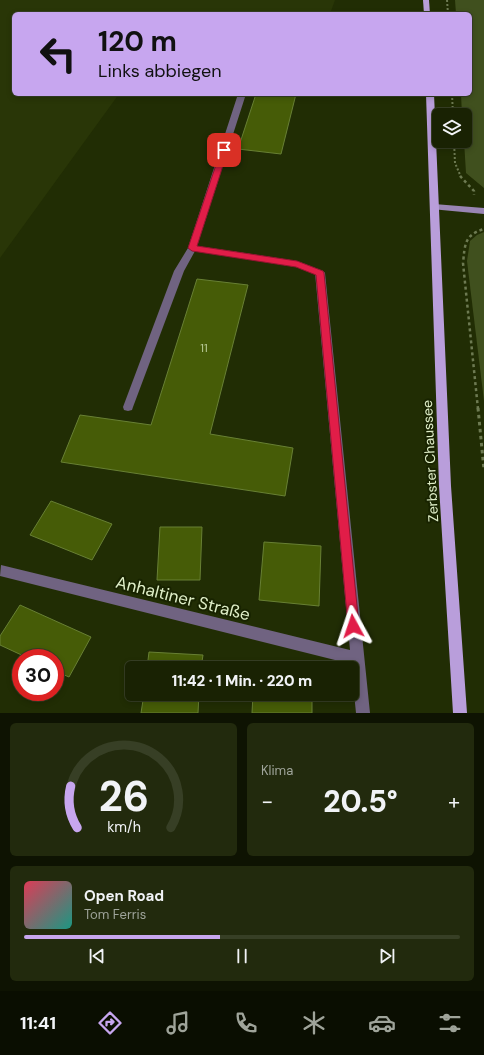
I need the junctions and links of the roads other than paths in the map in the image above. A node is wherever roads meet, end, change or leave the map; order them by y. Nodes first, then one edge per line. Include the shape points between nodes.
1 (426, 0) edge
2 (427, 12) edge
3 (241, 96) edge
4 (430, 96) edge
5 (434, 207) junction
6 (484, 211) edge
7 (192, 248) junction
8 (128, 406) dead end
9 (1, 571) dead end
10 (356, 658) junction
11 (362, 713) edge
12 (460, 713) edge

1 - 2 main road
3 - 7 street
4 - 5 main road, Zerbster Chaussee
5 - 6 street
5 - 12 main road, Zerbster Chaussee via 445,486
7 - 8 street via 179,270
7 - 10 street via 297,264 320,273
9 - 10 street, Anhaltiner Straße
10 - 11 street

